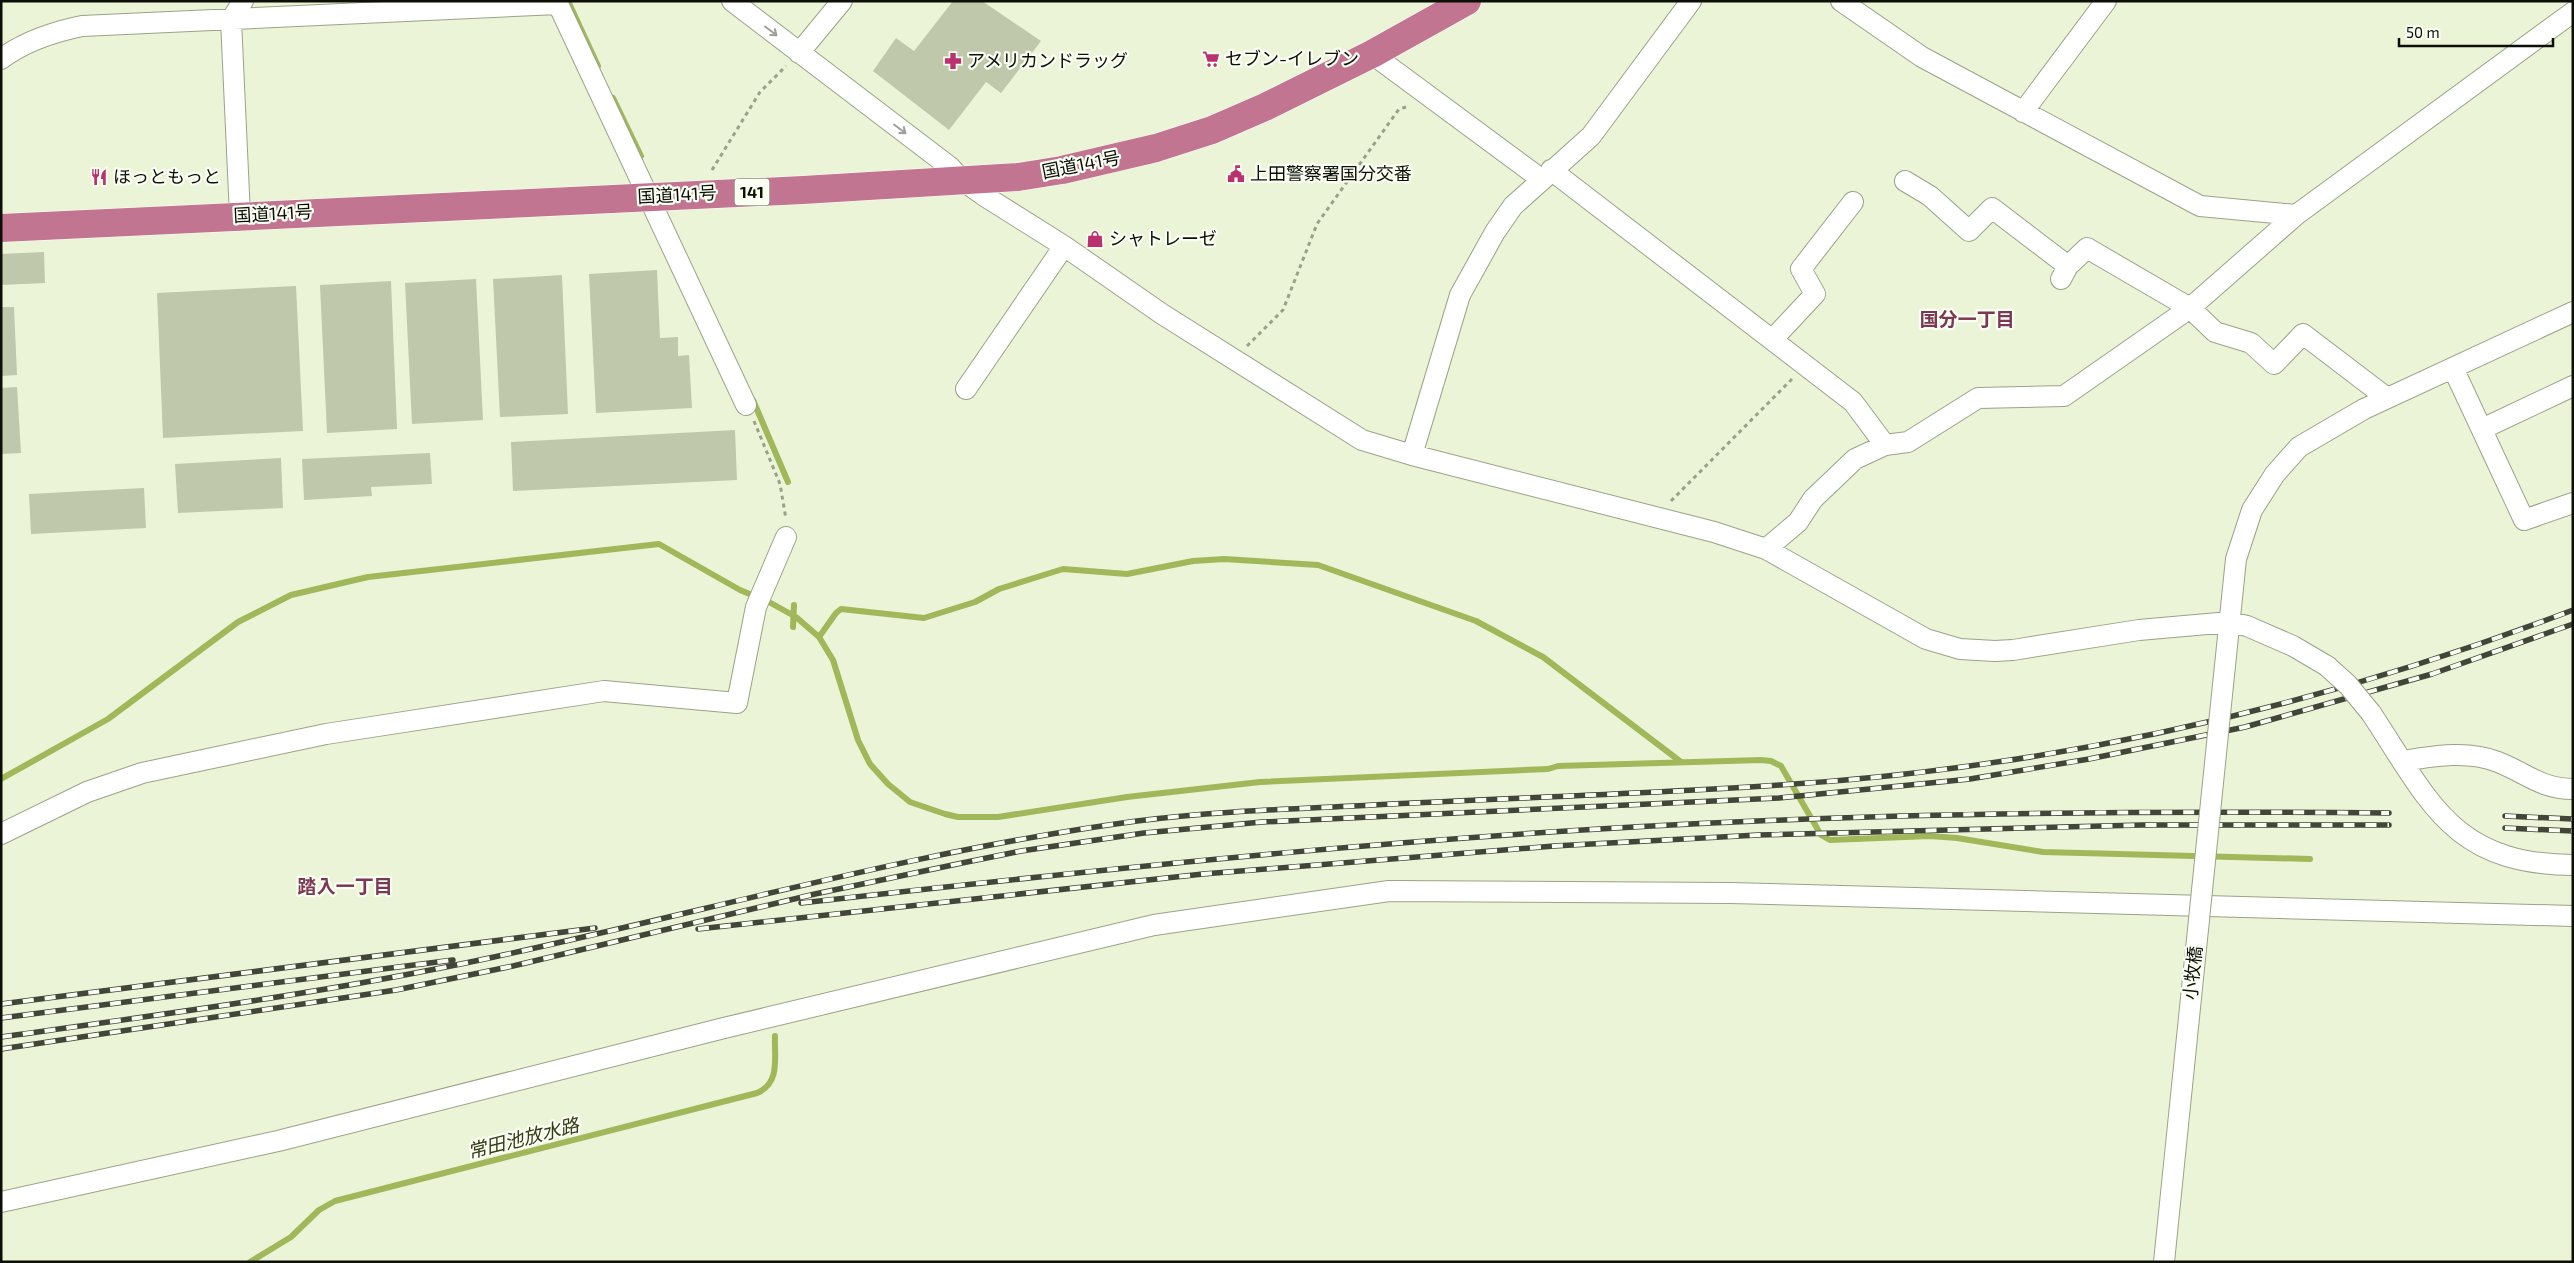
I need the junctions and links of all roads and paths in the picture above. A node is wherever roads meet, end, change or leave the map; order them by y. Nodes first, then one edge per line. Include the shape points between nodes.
1 (243, 1) edge
2 (732, 1) edge
3 (842, 1) edge
4 (1467, 1) edge
5 (1691, 1) edge
6 (1841, 1) edge
7 (2106, 1) edge
8 (558, 2) edge
9 (440, 6) edge
10 (2573, 12) edge
11 (231, 20) junction
12 (799, 52) junction
13 (1372, 54) junction
14 (1, 59) edge
15 (1432, 99) junction
16 (2023, 112) junction
17 (1546, 175) junction
18 (962, 180) junction
19 (1905, 181) dead end
20 (697, 194) junction
21 (646, 196) junction
22 (1852, 202) dead end
23 (2296, 215) junction
24 (240, 216) junction
25 (1, 228) edge
26 (1064, 246) junction
27 (2190, 308) junction
28 (2573, 312) edge
29 (1772, 340) junction
30 (1234, 359) junction
31 (1805, 366) junction
32 (2454, 368) junction
33 (2573, 386) edge
34 (966, 389) dead end
35 (2387, 398) junction
36 (750, 414) joint
37 (2482, 429) junction
38 (1885, 445) junction
39 (1412, 455) junction
40 (2573, 503) edge
41 (786, 517) dead end
42 (1655, 517) junction
43 (786, 537) dead end
44 (1766, 549) junction
45 (2230, 622) junction
46 (2403, 761) junction
47 (2573, 789) edge
48 (1, 834) edge
49 (2573, 865) edge
50 (2573, 916) edge
51 (1, 1202) edge
52 (2164, 1262) edge

1 - 11 street
2 -> 12 street
3 - 12 street
4 - 13 highway, 国道141号 / 141
5 - 17 street via 1591,136
6 - 16 street via 1922,57
7 - 16 street
8 - 9 street
8 - 21 street
9 - 11 street
10 - 23 street
11 - 14 street via 82,26 45,35
11 - 24 street
12 -> 18 street via 950,167
12 - 20 path via 760,92
13 - 15 street
13 - 18 highway, 国道141号 / 141 via 1265,107 1212,130 1156,148 1062,170 1018,177
15 - 17 street
15 - 30 path via 1399,109 1317,224 1283,310
16 - 23 street via 2200,206
17 - 29 street
17 - 39 street via 1513,206 1460,295
18 - 20 highway, 国道141号 / 141
18 - 26 street
19 - 27 street via 1930,196 1968,231 1992,208 2065,273 2087,248
20 - 21 highway, 国道141号 / 141
21 - 24 highway, 国道141号 / 141
21 - 36 street
22 - 29 street via 1801,269 1814,294
23 - 27 street
24 - 25 highway, 国道141号 / 141
26 - 30 street
26 - 34 street
27 - 35 street via 2215,332 2251,342 2274,364 2303,334
27 - 38 street via 2064,396 1978,398 1908,442
28 - 32 street, 小牧橋
29 - 31 street
30 - 39 street via 1362,440
31 - 38 street via 1853,402
31 - 42 path
32 - 35 street, 小牧橋
32 - 37 street
33 - 37 street
35 - 45 street, 小牧橋 via 2327,428 2299,447 2275,474 2252,510 2236,559
36 - 41 path via 780,484
37 - 40 street via 2524,520
38 - 44 street via 1855,459 1813,499 1798,522
39 - 42 street
42 - 44 street
43 - 48 street via 759,598 738,703 604,691 326,734 142,774 86,792
44 - 45 street via 1906,630 1960,649 2013,650 2139,630
45 - 46 street, bridge via 2293,646 2327,666 2371,713
45 - 52 street, 小牧橋, bridge
46 - 47 street via 2443,755 2474,756 2498,762 2539,783 2558,789
46 - 49 street via 2430,802 2468,839 2498,855 2519,861
50 - 51 street via 1730,893 1389,892 1154,925 724,1028 278,1141

